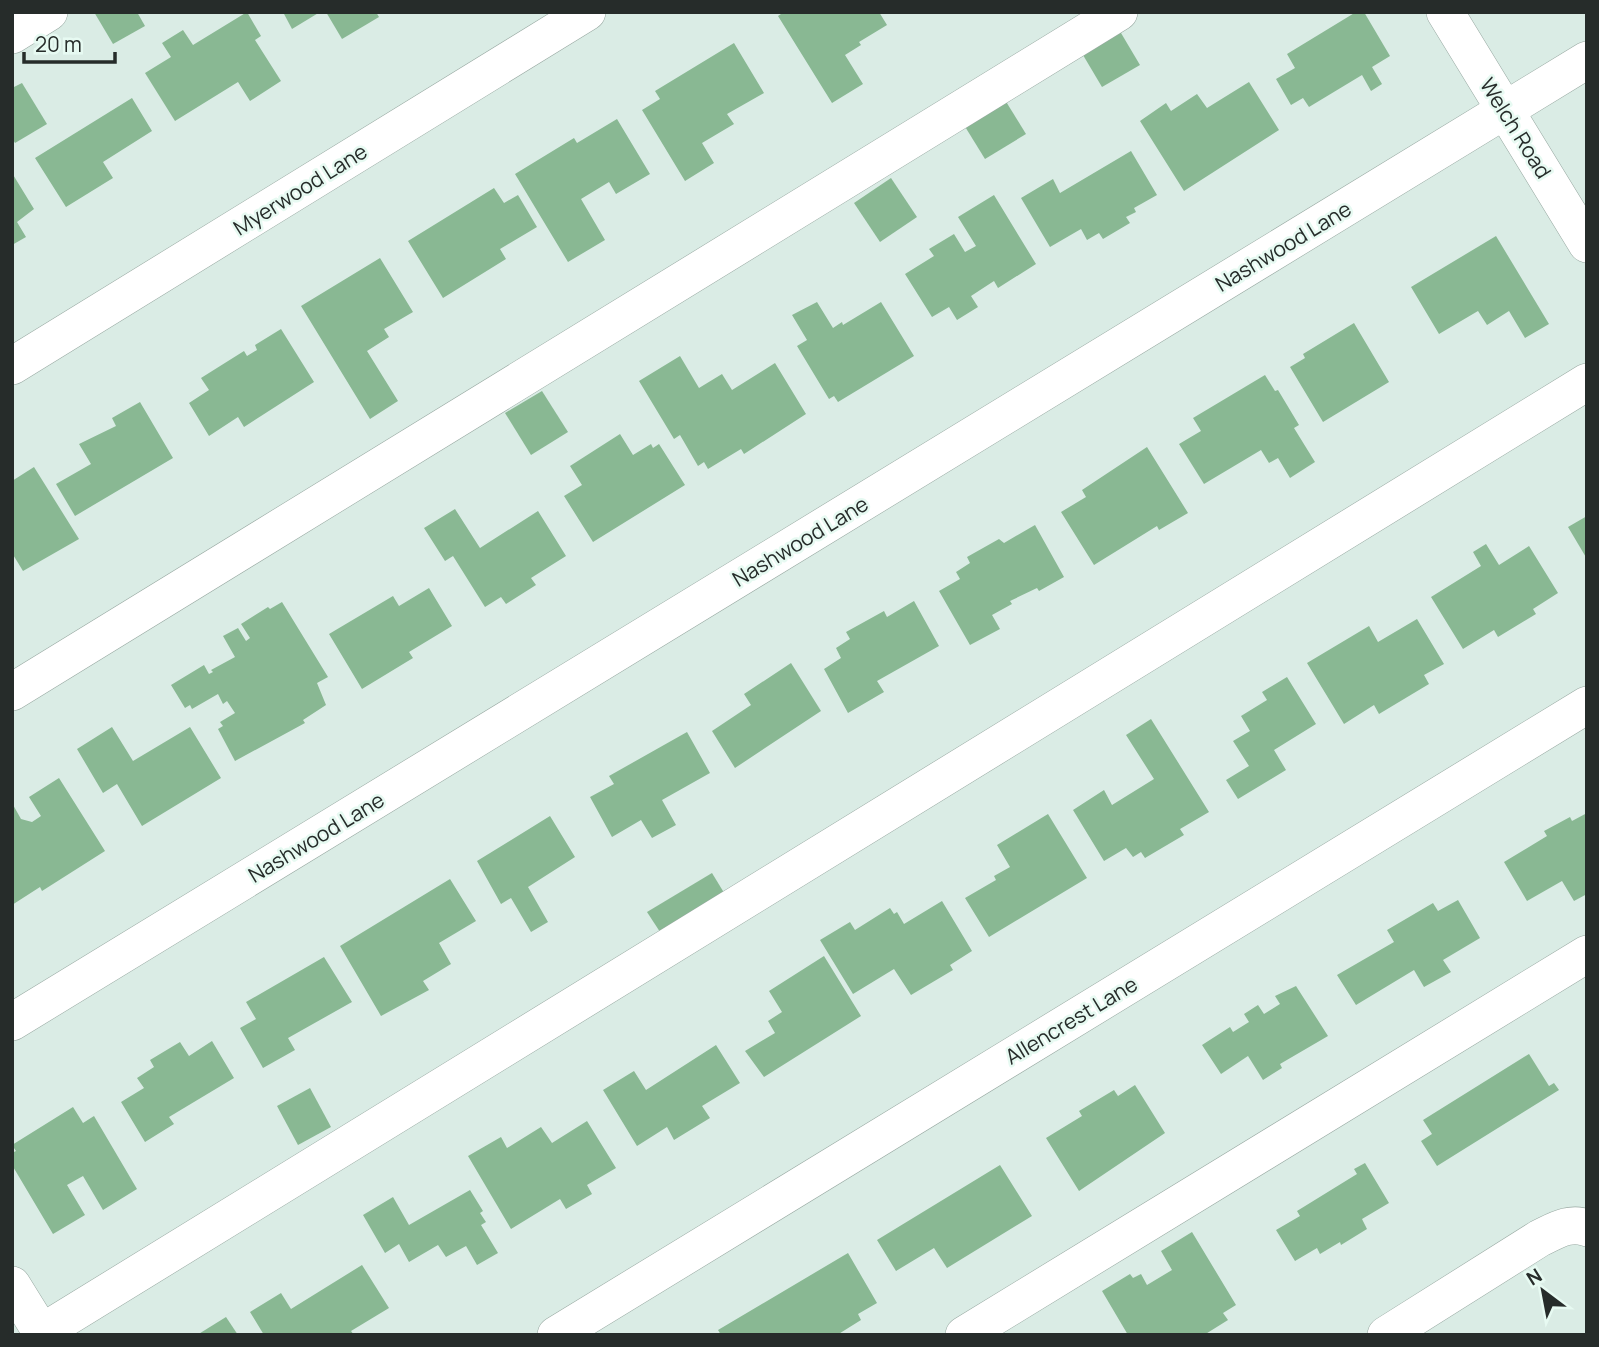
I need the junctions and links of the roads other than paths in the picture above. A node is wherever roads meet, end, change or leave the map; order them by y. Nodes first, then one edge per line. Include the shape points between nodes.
1 (50, 12) edge
2 (587, 12) edge
3 (1119, 12) edge
4 (1445, 12) edge
5 (12, 35) edge
6 (1587, 60) edge
7 (1505, 110) junction
8 (1587, 244) edge
9 (12, 366) edge
10 (1587, 382) edge
11 (12, 692) edge
12 (1587, 705) edge
13 (1587, 954) edge
14 (12, 1022) edge
15 (1587, 1228) edge
16 (12, 1285) edge
17 (42, 1334) edge
18 (556, 1335) edge
19 (964, 1335) edge
20 (1386, 1335) edge

1 - 5 street
2 - 9 street, Myerwood Lane
3 - 11 street
4 - 7 street, Welch Road
6 - 7 street, Nashwood Lane
7 - 8 street, Welch Road
7 - 14 street, Nashwood Lane
10 - 17 street
12 - 18 street, Allencrest Lane
13 - 19 street
15 - 20 street via 1563,1227 1540,1238
16 - 17 street

